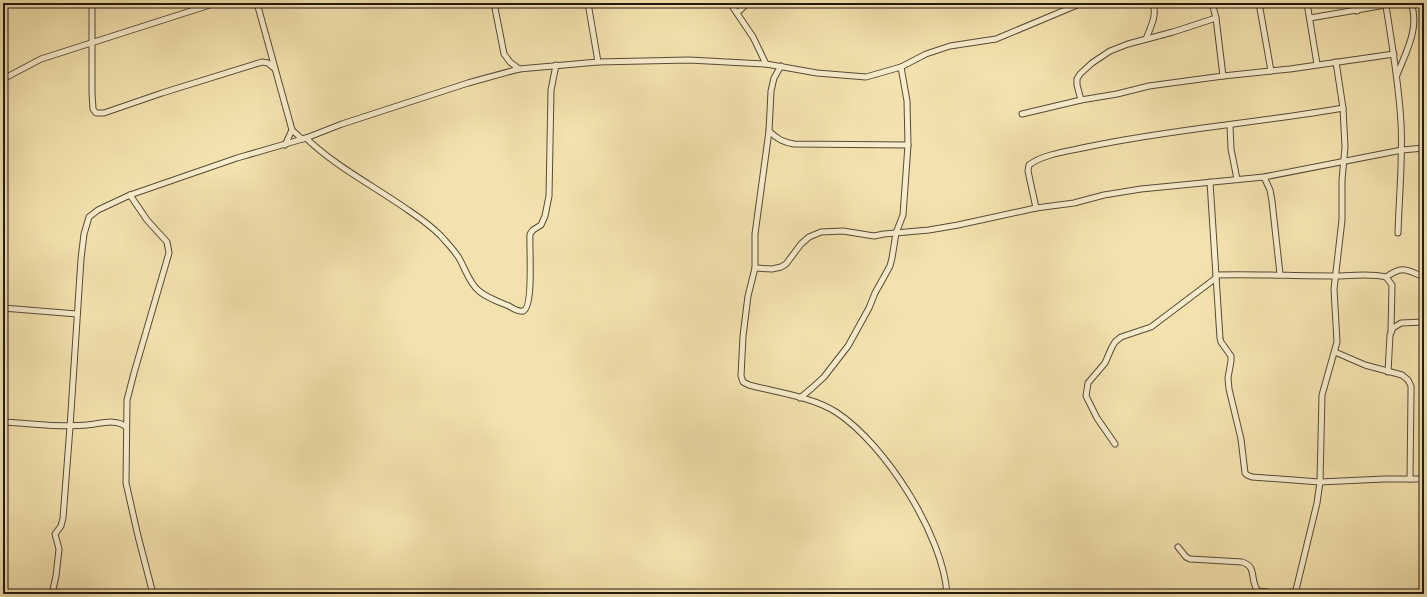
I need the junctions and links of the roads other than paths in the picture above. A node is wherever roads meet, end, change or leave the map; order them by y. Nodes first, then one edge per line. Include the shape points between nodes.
1 (92, 3) edge
2 (216, 3) edge
3 (257, 3) edge
4 (494, 3) edge
5 (588, 3) edge
6 (730, 3) edge
7 (748, 3) edge
8 (1082, 3) edge
9 (1153, 3) edge
10 (1212, 3) edge
11 (1259, 3) edge
12 (1307, 3) edge
13 (1356, 3) edge
14 (1397, 3) edge
15 (1411, 3) edge
16 (1386, 6) junction
17 (1357, 11) junction
18 (737, 13) junction
19 (1216, 18) junction
20 (1310, 18) junction
21 (1146, 39) junction
22 (92, 44) junction
23 (1394, 54) junction
24 (598, 62) junction
25 (1336, 62) junction
26 (766, 64) junction
27 (1317, 64) junction
28 (556, 65) junction
29 (781, 66) junction
30 (901, 67) junction
31 (274, 68) junction
32 (518, 69) junction
33 (1271, 70) junction
34 (1222, 76) junction
35 (1397, 76) junction
36 (3, 79) edge
37 (1081, 100) junction
38 (1343, 108) junction
39 (1022, 114) dead end
40 (1230, 125) junction
41 (292, 130) junction
42 (768, 131) junction
43 (304, 139) junction
44 (285, 145) junction
45 (908, 145) junction
46 (1424, 148) edge
47 (1402, 150) junction
48 (1344, 162) junction
49 (1264, 177) junction
50 (1237, 180) junction
51 (1210, 182) junction
52 (130, 195) junction
53 (1036, 208) junction
54 (896, 233) junction
55 (1398, 233) dead end
56 (755, 268) junction
57 (1280, 274) junction
58 (1216, 276) junction
59 (1335, 276) junction
60 (1386, 277) junction
61 (1424, 277) edge
62 (3, 308) edge
63 (77, 314) junction
64 (1424, 322) edge
65 (1391, 331) junction
66 (1335, 352) junction
67 (1388, 372) junction
68 (800, 398) junction
69 (3, 422) edge
70 (70, 427) junction
71 (126, 427) junction
72 (1115, 444) dead end
73 (1410, 479) junction
74 (1424, 479) edge
75 (1320, 482) junction
76 (1178, 547) dead end
77 (1295, 593) edge
78 (52, 594) edge
79 (153, 594) edge
80 (947, 594) edge

1 - 22 street
2 - 22 street
3 - 31 street
4 - 32 street via 504,54
5 - 24 street
6 - 18 street
7 - 18 street
8 - 30 street via 996,39 950,46 926,54
9 - 21 street via 1155,16
10 - 19 street
11 - 33 street
12 - 20 street
13 - 17 street
14 - 16 street
15 - 35 street via 1415,21 1414,32
16 - 17 street
16 - 23 street
17 - 20 street
18 - 26 street via 753,37
19 - 21 street
19 - 34 street
20 - 27 street
21 - 37 street via 1110,51 1085,68 1077,85
22 - 31 street via 93,109 100,114 258,63 265,62
22 - 36 street via 41,60
23 - 25 street
23 - 35 street
24 - 26 street via 689,60
24 - 28 street
25 - 27 street
25 - 38 street
26 - 29 street
27 - 33 street
28 - 32 street
28 - 43 street via 551,90 549,196 543,222 530,234 528,303 524,311 484,295 441,236
29 - 30 street via 817,73 866,77
29 - 42 street via 772,83
30 - 45 street via 907,101
31 - 41 street
32 - 43 street via 460,85
33 - 34 street
34 - 37 street via 1149,86
35 - 47 street
37 - 39 street
38 - 40 street
38 - 48 street
40 - 50 street via 1231,149
40 - 53 street via 1108,143 1056,154 1034,162 1029,165 1028,171
41 - 43 street
41 - 44 street
42 - 45 street via 778,140 794,144
42 - 56 street via 755,234
43 - 44 street
44 - 52 street via 237,158
45 - 54 street via 903,215
46 - 47 street
47 - 48 street
47 - 55 street
48 - 49 street
48 - 59 street via 1342,220
49 - 50 street
49 - 57 street via 1272,201
50 - 51 street
51 - 53 street via 1141,189
51 - 58 street
52 - 63 street via 93,213 87,222
52 - 71 street via 147,220 167,242 169,253 127,400
53 - 54 street via 920,232
54 - 56 street via 874,236 843,231 821,232 801,244 781,268
54 - 68 street via 890,266 855,334 824,377
56 - 68 street via 744,329 741,376 743,382
57 - 58 street
57 - 59 street
58 - 72 street via 1151,327 1121,337 1115,342 1105,363 1088,383 1086,396
58 - 75 street via 1220,338 1232,361 1228,378 1229,389 1241,439 1246,475
59 - 60 street
59 - 66 street
60 - 61 street via 1401,269
60 - 65 street via 1392,285
62 - 63 street
63 - 70 street
64 - 65 street via 1397,324
65 - 67 street
66 - 67 street
66 - 75 street via 1322,395
67 - 73 street via 1402,376 1411,386
68 - 80 street via 835,411 855,426 889,464 929,531 945,576
69 - 70 street
70 - 71 street via 106,423 119,423
70 - 78 street via 63,518 55,534 59,549
71 - 79 street via 128,493
73 - 74 street
73 - 75 street
75 - 77 street
76 - 77 street via 1190,559 1248,564 1258,591

